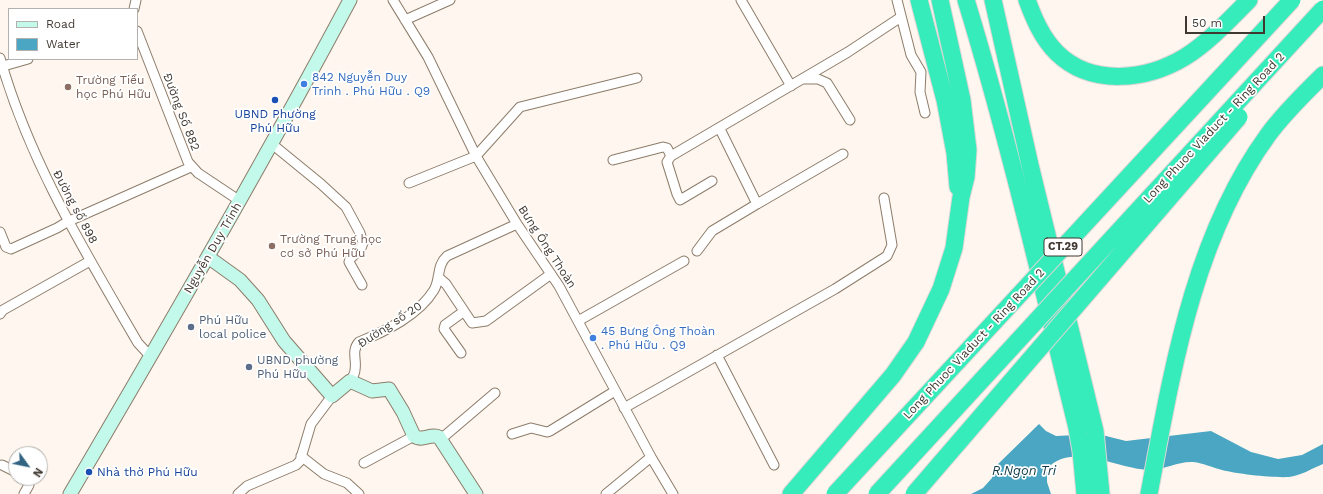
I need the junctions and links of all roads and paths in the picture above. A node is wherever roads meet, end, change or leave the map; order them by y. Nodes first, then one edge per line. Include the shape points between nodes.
1 (350, 0) edge
2 (393, 0) edge
3 (450, 0) edge
4 (741, 0) edge
5 (897, 0) edge
6 (919, 0) edge
7 (940, 0) edge
8 (966, 0) edge
9 (994, 0) edge
10 (1027, 0) edge
11 (1249, 0) edge
12 (1292, 0) edge
13 (1323, 9) edge
14 (901, 17) junction
15 (1323, 17) edge
16 (405, 20) junction
17 (138, 34) edge
18 (23, 60) edge
19 (1, 64) edge
20 (1323, 75) edge
21 (637, 78) dead end
22 (803, 80) junction
23 (791, 86) junction
24 (925, 113) dead end
25 (850, 120) dead end
26 (720, 129) junction
27 (272, 144) junction
28 (843, 154) dead end
29 (476, 156) junction
30 (671, 156) junction
31 (612, 160) dead end
32 (191, 167) junction
33 (712, 181) dead end
34 (409, 183) dead end
35 (961, 197) junction
36 (884, 198) dead end
37 (240, 201) junction
38 (757, 204) junction
39 (67, 222) junction
40 (517, 224) junction
41 (0, 232) edge
42 (697, 251) dead end
43 (208, 257) junction
44 (90, 261) junction
45 (684, 261) dead end
46 (552, 274) junction
47 (438, 277) junction
48 (362, 285) dead end
49 (464, 312) junction
50 (0, 314) edge
51 (578, 321) junction
52 (461, 353) dead end
53 (717, 355) junction
54 (151, 357) junction
55 (350, 381) junction
56 (615, 391) junction
57 (495, 393) dead end
58 (332, 396) junction
59 (624, 408) junction
60 (512, 434) dead end
61 (414, 436) junction
62 (440, 439) junction
63 (301, 456) junction
64 (651, 457) junction
65 (364, 463) dead end
66 (2, 465) dead end
67 (774, 465) dead end
68 (1091, 465) junction
69 (8, 468) edge
70 (70, 494) edge
71 (238, 494) edge
72 (359, 494) edge
73 (476, 494) edge
74 (606, 494) edge
75 (673, 494) edge
76 (791, 494) edge
77 (835, 494) edge
78 (877, 494) edge
79 (914, 494) edge
80 (1085, 494) edge
81 (1101, 494) edge
82 (1149, 494) edge

1 - 27 main road, Nguyễn Duy Trinh
2 - 16 street, Bưng Ông Thoàn
3 - 16 street
4 - 23 street
5 - 14 street
6 - 35 highway via 945,100
7 - 35 highway via 962,100 968,150
8 - 68 highway via 984,57 1077,428
9 - 68 highway via 1032,172 1095,431
10 - 11 highway via 1044,37 1058,53 1074,65 1097,74 1119,77 1139,76 1185,57 1211,38
12 - 77 highway, Long Phuoc Viaduct - Ring Road 2 / CT.29, bridge
13 - 78 highway, Long Phuoc Viaduct - Ring Road 2 / CT.29, bridge
14 - 22 street
14 - 24 street via 911,55 921,72 920,92
15 - 79 highway, bridge
16 - 29 street, Bưng Ông Thoàn via 428,57
17 - 32 street, Đường Số 882
18 - 19 street
19 - 39 street, Đường số 898 via 23,129
20 - 82 highway via 1268,135 1244,172 1222,215 1191,304
21 - 29 street via 520,107
22 - 23 street
22 - 25 street via 818,79 827,83
23 - 26 street
26 - 30 street
26 - 38 street
27 - 37 main road, Nguyễn Duy Trinh
27 - 48 street via 346,207 363,243 349,262
28 - 38 street
29 - 34 street
29 - 40 street, Bưng Ông Thoàn
30 - 31 street via 663,146
30 - 33 street via 667,162 680,200
32 - 37 street, Đường Số 882
32 - 39 street
35 - 76 highway via 954,248 941,289 916,342 893,375
36 - 53 street via 892,245 887,256
37 - 43 main road, Nguyễn Duy Trinh
38 - 42 street via 712,231
39 - 41 street via 11,249 6,247
39 - 44 street, Đường số 898
40 - 46 street, Bưng Ông Thoàn
40 - 47 street, Đường số 20 via 447,256 440,264
43 - 54 main road, Nguyễn Duy Trinh
43 - 58 main road via 240,280 258,300 284,341
44 - 50 street
44 - 54 street, Đường số 898 via 138,343
45 - 51 street
46 - 49 street via 486,321 472,323
46 - 51 street, Bưng Ông Thoàn
47 - 49 street via 446,284
47 - 55 street, Đường số 20 via 434,289 422,306 388,329 356,346 355,369
49 - 52 street via 444,329
51 - 56 street, Bưng Ông Thoàn
53 - 59 street
53 - 67 street
54 - 70 main road, Nguyễn Duy Trinh
55 - 58 main road
55 - 61 main road via 372,391 386,388 391,391
56 - 59 street, Bưng Ông Thoàn
56 - 60 street via 550,431 531,428
57 - 62 street
58 - 63 street via 312,424
59 - 64 street, Bưng Ông Thoàn
61 - 62 main road via 423,439 434,436
61 - 65 street
62 - 73 main road
63 - 71 street via 296,465 247,486
63 - 72 street via 324,474 347,483
64 - 74 street
64 - 75 street, Bưng Ông Thoàn
66 - 69 street
68 - 80 highway
68 - 81 highway

